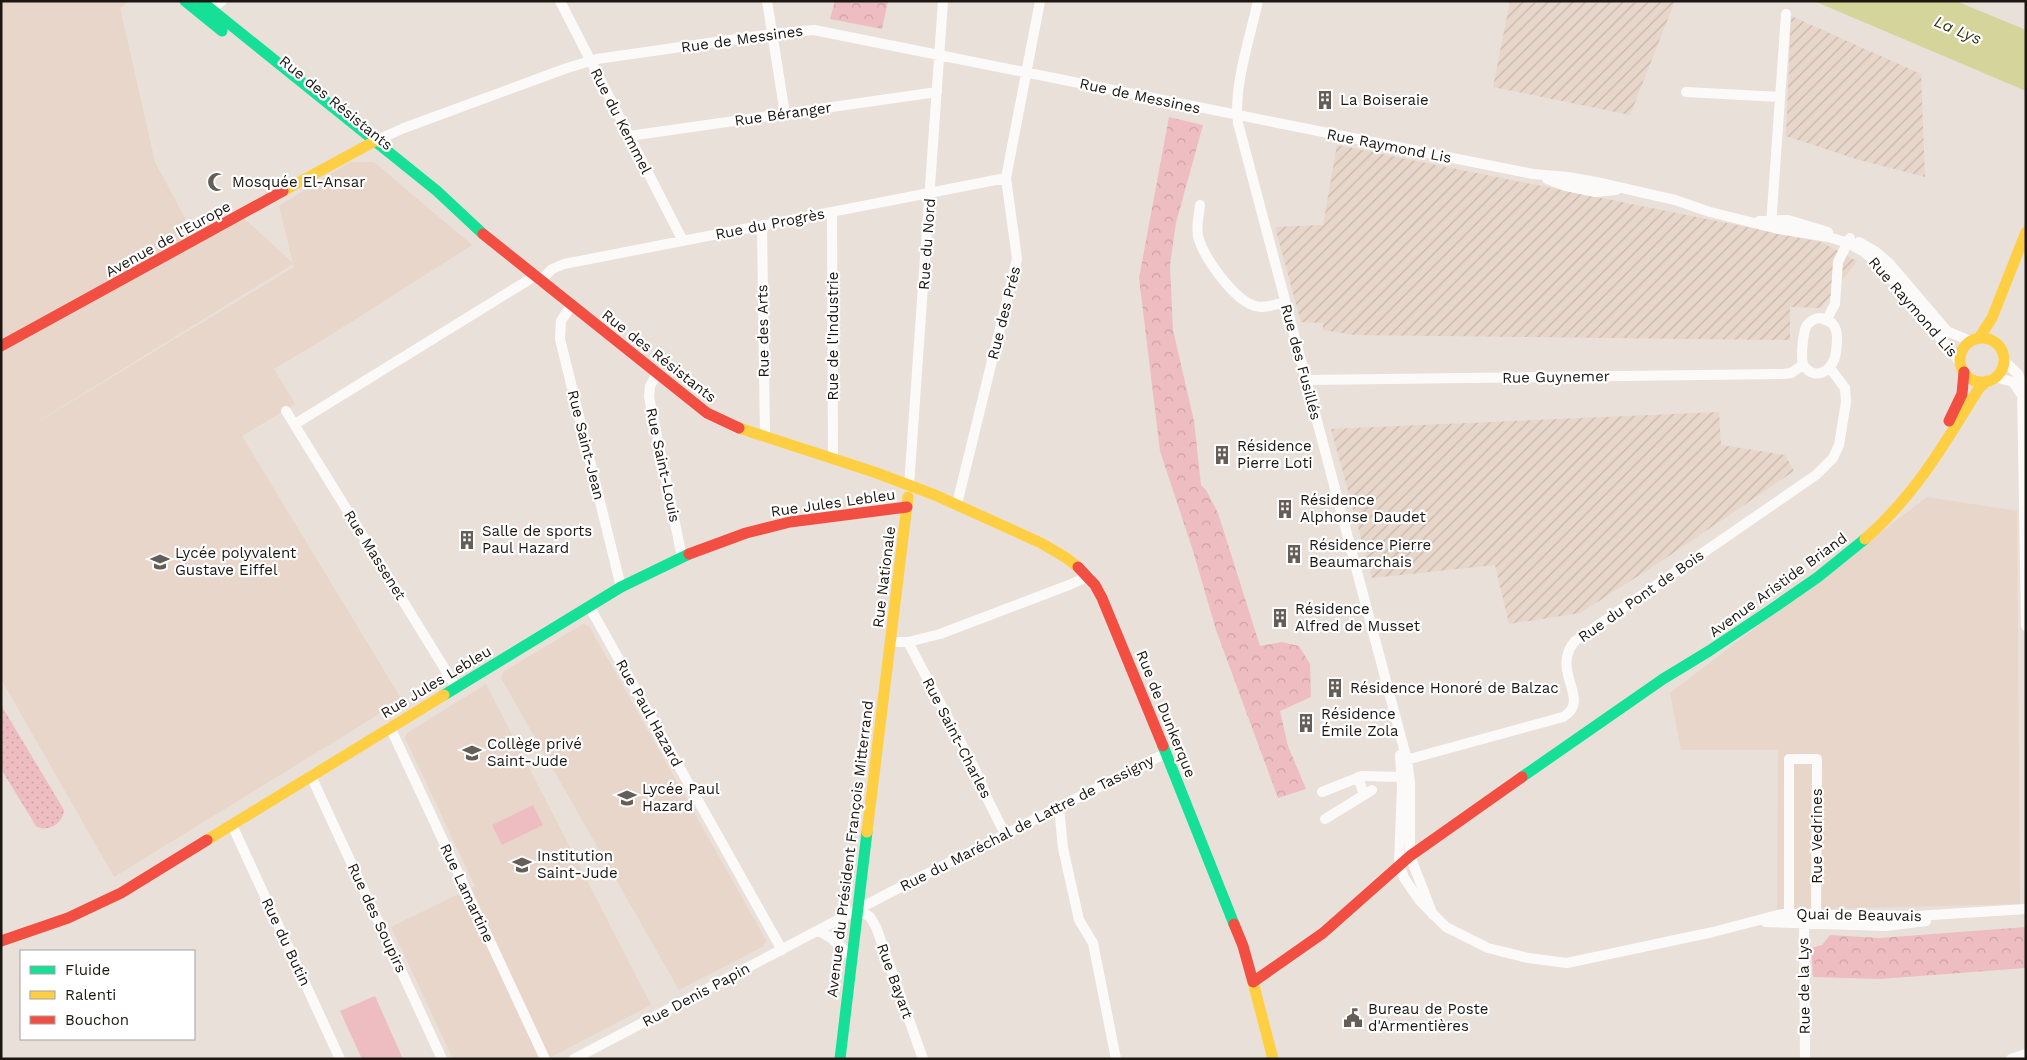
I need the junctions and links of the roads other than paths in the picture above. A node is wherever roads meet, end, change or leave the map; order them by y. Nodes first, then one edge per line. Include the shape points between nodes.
1 (185, 1) edge
2 (201, 1) edge
3 (222, 1) edge
4 (560, 1) edge
5 (767, 1) edge
6 (943, 1) edge
7 (1040, 1) edge
8 (1258, 1) edge
9 (211, 9) junction
10 (1786, 14) dead end
11 (772, 34) junction
12 (940, 55) junction
13 (590, 61) junction
14 (1026, 72) junction
15 (937, 92) junction
16 (1686, 92) dead end
17 (1780, 97) junction
18 (785, 114) junction
19 (1237, 116) junction
20 (629, 136) junction
21 (370, 144) junction
22 (1006, 178) junction
23 (930, 194) junction
24 (1200, 205) dead end
25 (832, 213) junction
26 (1771, 224) junction
27 (762, 226) junction
28 (2024, 237) edge
29 (1849, 240) junction
30 (683, 241) junction
31 (537, 278) junction
32 (1285, 302) junction
33 (571, 306) junction
34 (1827, 319) junction
35 (1974, 340) junction
36 (1998, 345) junction
37 (1, 346) edge
38 (2004, 360) junction
39 (1803, 365) junction
40 (1962, 367) junction
41 (1830, 368) junction
42 (657, 374) junction
43 (1991, 379) junction
44 (2021, 379) edge
45 (1306, 380) junction
46 (286, 411) dead end
47 (2024, 415) edge
48 (295, 424) junction
49 (765, 436) junction
50 (833, 458) junction
51 (910, 486) junction
52 (957, 504) junction
53 (907, 507) junction
54 (682, 557) junction
55 (1090, 576) junction
56 (620, 587) junction
57 (589, 606) junction
58 (2026, 626) edge
59 (891, 642) junction
60 (908, 642) junction
61 (1663, 679) junction
62 (456, 687) junction
63 (390, 727) junction
64 (1166, 753) junction
65 (1404, 761) junction
66 (311, 776) junction
67 (1406, 776) junction
68 (1358, 777) junction
69 (1322, 792) dead end
70 (1059, 807) junction
71 (1325, 819) dead end
72 (232, 826) junction
73 (1005, 834) junction
74 (1410, 856) junction
75 (1399, 864) junction
76 (858, 909) junction
77 (2026, 909) edge
78 (1433, 915) junction
79 (1789, 918) junction
80 (1804, 919) junction
81 (1816, 919) junction
82 (818, 931) junction
83 (1, 941) edge
84 (782, 950) junction
85 (852, 957) junction
86 (1253, 982) junction
87 (2026, 1054) edge
88 (340, 1059) edge
89 (442, 1059) edge
90 (545, 1059) edge
91 (574, 1059) edge
92 (840, 1059) edge
93 (923, 1059) edge
94 (1116, 1059) edge
95 (1273, 1059) edge
96 (1805, 1059) edge
97 (2011, 1059) edge

1 - 21 main road, Rue des Résistants
2 - 9 main road, Rue des Résistants
3 - 9 street
4 - 13 street, Rue du Kemmel
5 - 11 street
6 - 12 street, Rue du Nord
7 - 14 street, Rue des Prés
8 - 19 street, Rue des Fusillés via 1239,87
9 - 21 main road, Rue des Résistants
10 - 17 street
11 - 12 street, Rue de Messines via 814,30
11 - 13 street, Rue de Messines
11 - 18 street
12 - 14 street, Rue de Messines
12 - 15 street, Rue du Nord
13 - 20 street, Rue du Kemmel
13 - 21 street, Rue de Messines via 404,128
14 - 19 street, Rue de Messines
14 - 22 street, Rue des Prés
15 - 18 street, Rue Béranger
15 - 23 street, Rue du Nord
16 - 17 street
17 - 26 street
18 - 20 street, Rue Béranger
19 - 26 street, Rue Raymond Lis via 1541,176 1568,176
19 - 32 street, Rue des Fusillés
20 - 30 street, Rue du Kemmel
21 - 31 main road, Rue des Résistants via 437,192
21 - 37 main road, Avenue de l'Europe
22 - 23 street, Rue du Progrès
22 - 52 street, Rue des Prés via 1017,259
23 - 25 street, Rue du Progrès
23 - 51 street, Rue du Nord
24 - 32 street via 1200,240 1230,288 1243,300 1257,306
25 - 27 street, Rue du Progrès
25 - 50 street, Rue de l'Industrie
26 - 29 street, Rue Raymond Lis
27 - 30 street, Rue du Progrès
27 - 49 street, Rue des Arts
28 - 35 main road via 1992,318
28 - 36 main road via 2000,318
29 - 34 street via 1838,262 1835,304
29 - 35 street, Rue Raymond Lis via 1884,258 1947,331
29 - 40 street, Rue Raymond Lis via 1880,266
30 - 31 street, Rue du Progrès via 559,266
31 - 33 main road, Rue des Résistants
31 - 48 street
32 - 45 street, Rue des Fusillés
33 - 42 main road, Rue des Résistants
33 - 56 street, Rue Saint-Jean via 561,321 560,339
34 - 39 street via 1815,319 1806,328
34 - 41 street via 1834,324 1837,333 1835,357
35 - 36 main road via 1988,339
35 - 40 main road via 1963,349
36 - 38 main road
38 - 43 main road via 2001,370
38 - 44 street
39 - 41 street via 1814,372
39 - 45 street, Rue Guynemer via 1791,373 1782,374
40 - 43 main road via 1974,380
40 - 61 main road, Avenue Aristide Briand via 1964,385 1960,399 1941,433 1908,480 1876,515 1828,558
41 - 65 street, Rue du Pont de Bois via 1843,383 1846,397 1840,439 1833,458 1816,475 1576,641 1567,653 1565,664 1575,701 1571,711 1563,717
42 - 49 main road, Rue des Résistants via 713,417
42 - 54 street, Rue Saint-Louis via 650,386 649,397
43 - 44 street
43 - 61 main road, Avenue Aristide Briand via 1979,388 1942,451 1918,483 1865,540 1770,611
44 - 47 street
45 - 65 street, Rue des Fusillés
46 - 48 street, Rue Massenet
47 - 58 street
48 - 62 street, Rue Massenet
49 - 50 main road, Rue des Résistants
50 - 51 main road, Rue des Résistants
51 - 52 main road, Rue de Dunkerque
51 - 53 main road, Rue Nationale
52 - 55 main road, Rue de Dunkerque via 1059,553
53 - 54 main road, Rue Jules Lebleu via 786,522
53 - 59 main road, Rue Nationale
54 - 56 main road, Rue Jules Lebleu
55 - 60 street via 958,628
55 - 64 main road, Rue de Dunkerque
56 - 57 main road, Rue Jules Lebleu
57 - 62 main road, Rue Jules Lebleu
57 - 84 street, Rue Paul Hazard
59 - 60 street
59 - 76 main road, Avenue du Président François Mitterrand
60 - 73 street, Rue Saint-Charles
61 - 74 main road, Avenue Aristide Briand
62 - 63 main road, Rue Jules Lebleu
63 - 66 main road, Rue Jules Lebleu
63 - 90 street, Rue Lamartine
64 - 70 street, Rue du Maréchal de Lattre de Tassigny
64 - 86 main road, Rue de Dunkerque via 1243,946
65 - 67 street, Rue des Fusillés
66 - 72 main road, Rue Jules Lebleu
66 - 89 street, Rue des Soupirs
67 - 68 street
67 - 74 street
67 - 75 street
68 - 69 street
68 - 71 street via 1368,793
70 - 73 street, Rue du Maréchal de Lattre de Tassigny
70 - 94 street via 1063,848 1079,920 1093,943
72 - 83 main road, Rue Jules Lebleu via 101,903 56,923
72 - 88 street, Rue du Butin
73 - 76 street, Rue du Maréchal de Lattre de Tassigny
74 - 75 main road, Avenue Aristide Briand
74 - 78 street
75 - 78 street, Quai de Beauvais via 1404,878
75 - 86 main road, Avenue Aristide Briand via 1323,932
76 - 82 street, Rue Denis Papin
76 - 85 main road, Avenue du Président François Mitterrand
76 - 93 street, Rue Bayart via 870,917 876,927
77 - 81 street, Quai de Beauvais
78 - 79 street, Quai de Beauvais via 1450,930 1488,948 1567,963
79 - 80 street, Quai de Beauvais
79 - 81 street, Rue Vedrines via 1789,760 1817,760
80 - 81 street, Quai de Beauvais
80 - 96 street, Rue de la Lys
82 - 84 street, Rue Denis Papin
82 - 85 street
84 - 91 street, Rue Denis Papin
85 - 92 main road, Avenue du Président François Mitterrand
86 - 95 main road, Rue de Dunkerque
87 - 97 street

